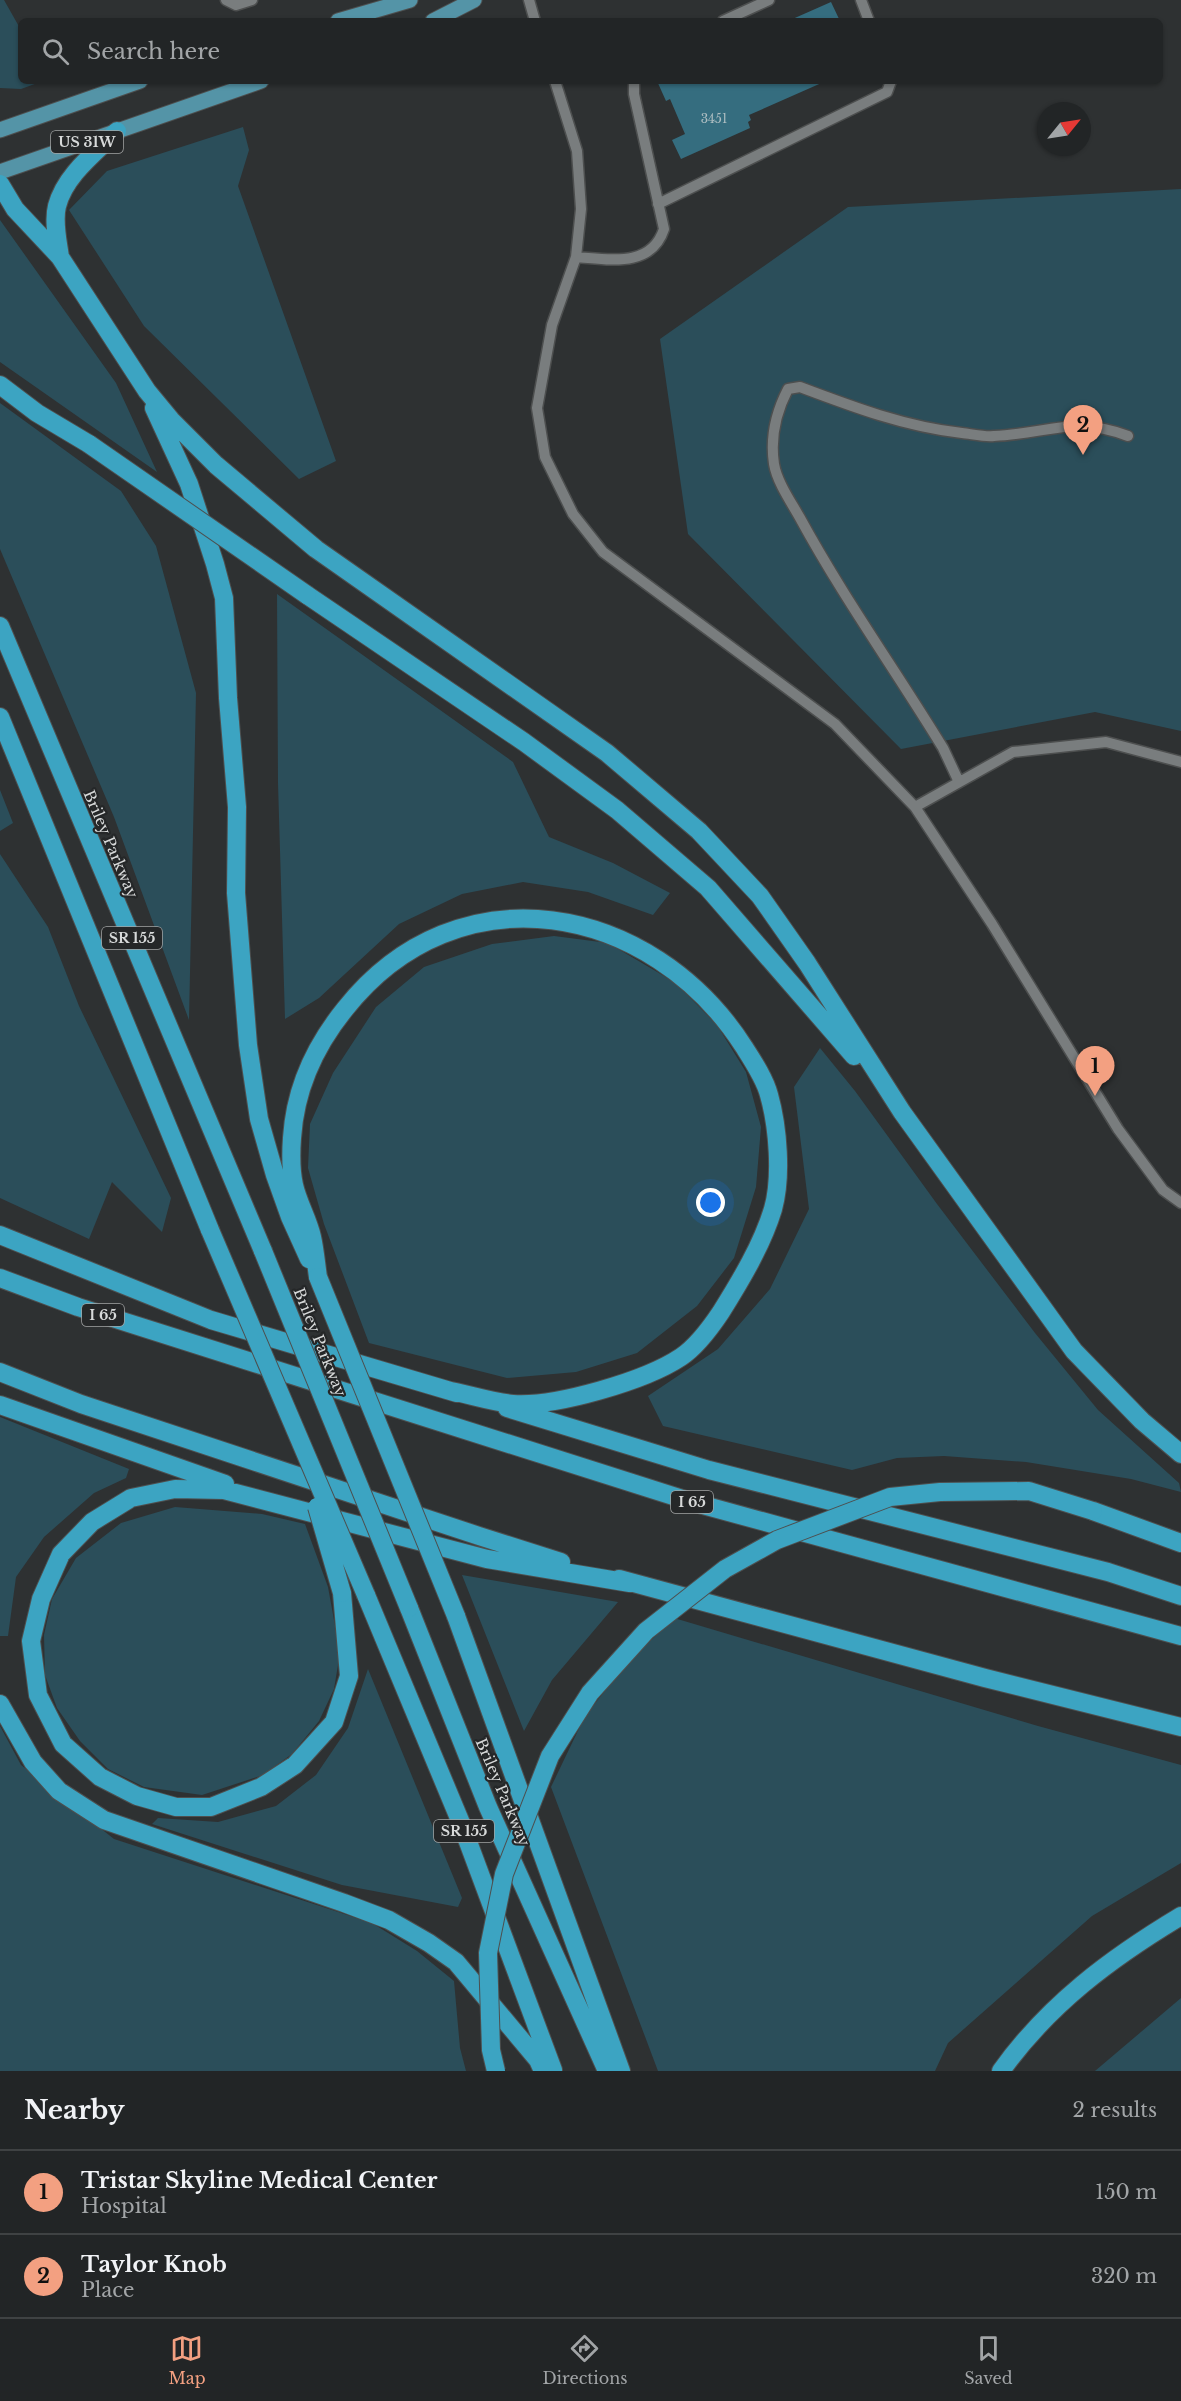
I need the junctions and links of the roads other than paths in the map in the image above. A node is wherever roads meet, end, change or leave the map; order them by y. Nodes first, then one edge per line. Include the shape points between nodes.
1 (226, 0) edge
2 (252, 0) edge
3 (410, 0) edge
4 (474, 0) edge
5 (529, 0) edge
6 (769, 0) edge
7 (861, 0) edge
8 (348, 18) edge
9 (439, 18) edge
10 (534, 18) edge
11 (730, 18) edge
12 (867, 18) edge
13 (131, 84) edge
14 (252, 84) edge
15 (556, 84) edge
16 (634, 84) edge
17 (890, 84) edge
18 (0, 130) edge
19 (117, 131) junction
20 (0, 172) edge
21 (0, 184) edge
22 (658, 204) junction
23 (576, 256) junction
24 (60, 257) junction
25 (0, 385) edge
26 (147, 391) junction
27 (1128, 436) dead end
28 (0, 626) edge
29 (0, 717) edge
30 (0, 728) edge
31 (16, 757) junction
32 (1181, 762) edge
33 (959, 782) junction
34 (915, 807) junction
35 (902, 1112) junction
36 (1181, 1203) edge
37 (0, 1235) edge
38 (318, 1277) junction
39 (0, 1278) edge
40 (0, 1372) edge
41 (446, 1390) junction
42 (0, 1405) edge
43 (297, 1436) junction
44 (1181, 1455) edge
45 (286, 1505) junction
46 (1181, 1543) edge
47 (630, 1583) junction
48 (1181, 1596) edge
49 (1181, 1636) edge
50 (0, 1704) edge
51 (1181, 1726) edge
52 (1181, 1916) edge
53 (496, 2071) edge
54 (543, 2071) edge
55 (553, 2071) edge
56 (607, 2071) edge
57 (621, 2071) edge
58 (1002, 2071) edge

1 - 2 lane via 236,5
3 - 8 main road
4 - 9 main road
5 - 10 lane
6 - 11 lane
7 - 12 lane
13 - 18 main road, US 31W
14 - 19 main road, US 31W
15 - 23 lane via 577,152 581,209
16 - 22 lane
17 - 22 lane via 887,92
19 - 20 main road, US 31W
19 - 24 highway via 63,188 56,208
21 - 24 highway via 15,209
22 - 23 lane via 664,230 647,252 635,259 620,260
23 - 34 lane via 552,325 537,408 544,457 573,514 603,552 835,724
24 - 26 highway
25 - 35 highway, bridge via 524,742 617,810 708,888
26 - 35 highway via 216,465 316,549 607,753 699,831 760,896
26 - 38 highway via 189,484 224,598 237,807 236,893 248,1045 259,1119 275,1175
27 - 33 lane via 1110,428 1078,424 993,436 951,432 890,419 800,387 788,388 778,407 772,438 774,466 787,495 943,748
28 - 56 highway, Briley Parkway / SR 155, bridge via 263,1251 488,1807
29 - 31 highway, SR 155
30 - 31 highway
31 - 43 highway, SR 155, bridge
32 - 33 lane via 1106,742 1013,752
33 - 34 lane
34 - 36 lane via 1118,1129 1163,1191
35 - 44 highway via 1074,1351
37 - 41 highway via 212,1320
38 - 41 highway via 312,1236 294,1184 291,1140 296,1105 307,1068 330,1028 363,986 399,958 430,940 474,924 544,918 577,924 639,948 696,987 727,1020 750,1057 769,1092 777,1134 773,1208 740,1282 713,1323 682,1356 639,1377 554,1401 513,1404
38 - 57 highway, bridge via 456,1616
39 - 49 highway, I 65 via 78,1307 692,1502
40 - 47 highway via 104,1412
41 - 48 highway via 709,1470 1108,1572
42 - 45 highway
43 - 45 highway, bridge via 342,1593 349,1676 334,1722 295,1765 261,1787 211,1807 176,1807 137,1796 100,1777 63,1744 38,1695 31,1641 41,1599 61,1554 92,1522 130,1498 175,1489 224,1490
43 - 55 highway, SR 155, bridge via 461,1823
45 - 47 highway via 487,1559
46 - 53 highway, bridge via 1029,1491 940,1492 890,1497 777,1540 725,1569 646,1631 590,1693 550,1756 504,1874 488,1953 491,2050
47 - 51 highway
50 - 54 highway via 33,1762 59,1791 104,1820 344,1902 429,1943 456,1962
52 - 58 highway via 1102,1967 1050,2013

